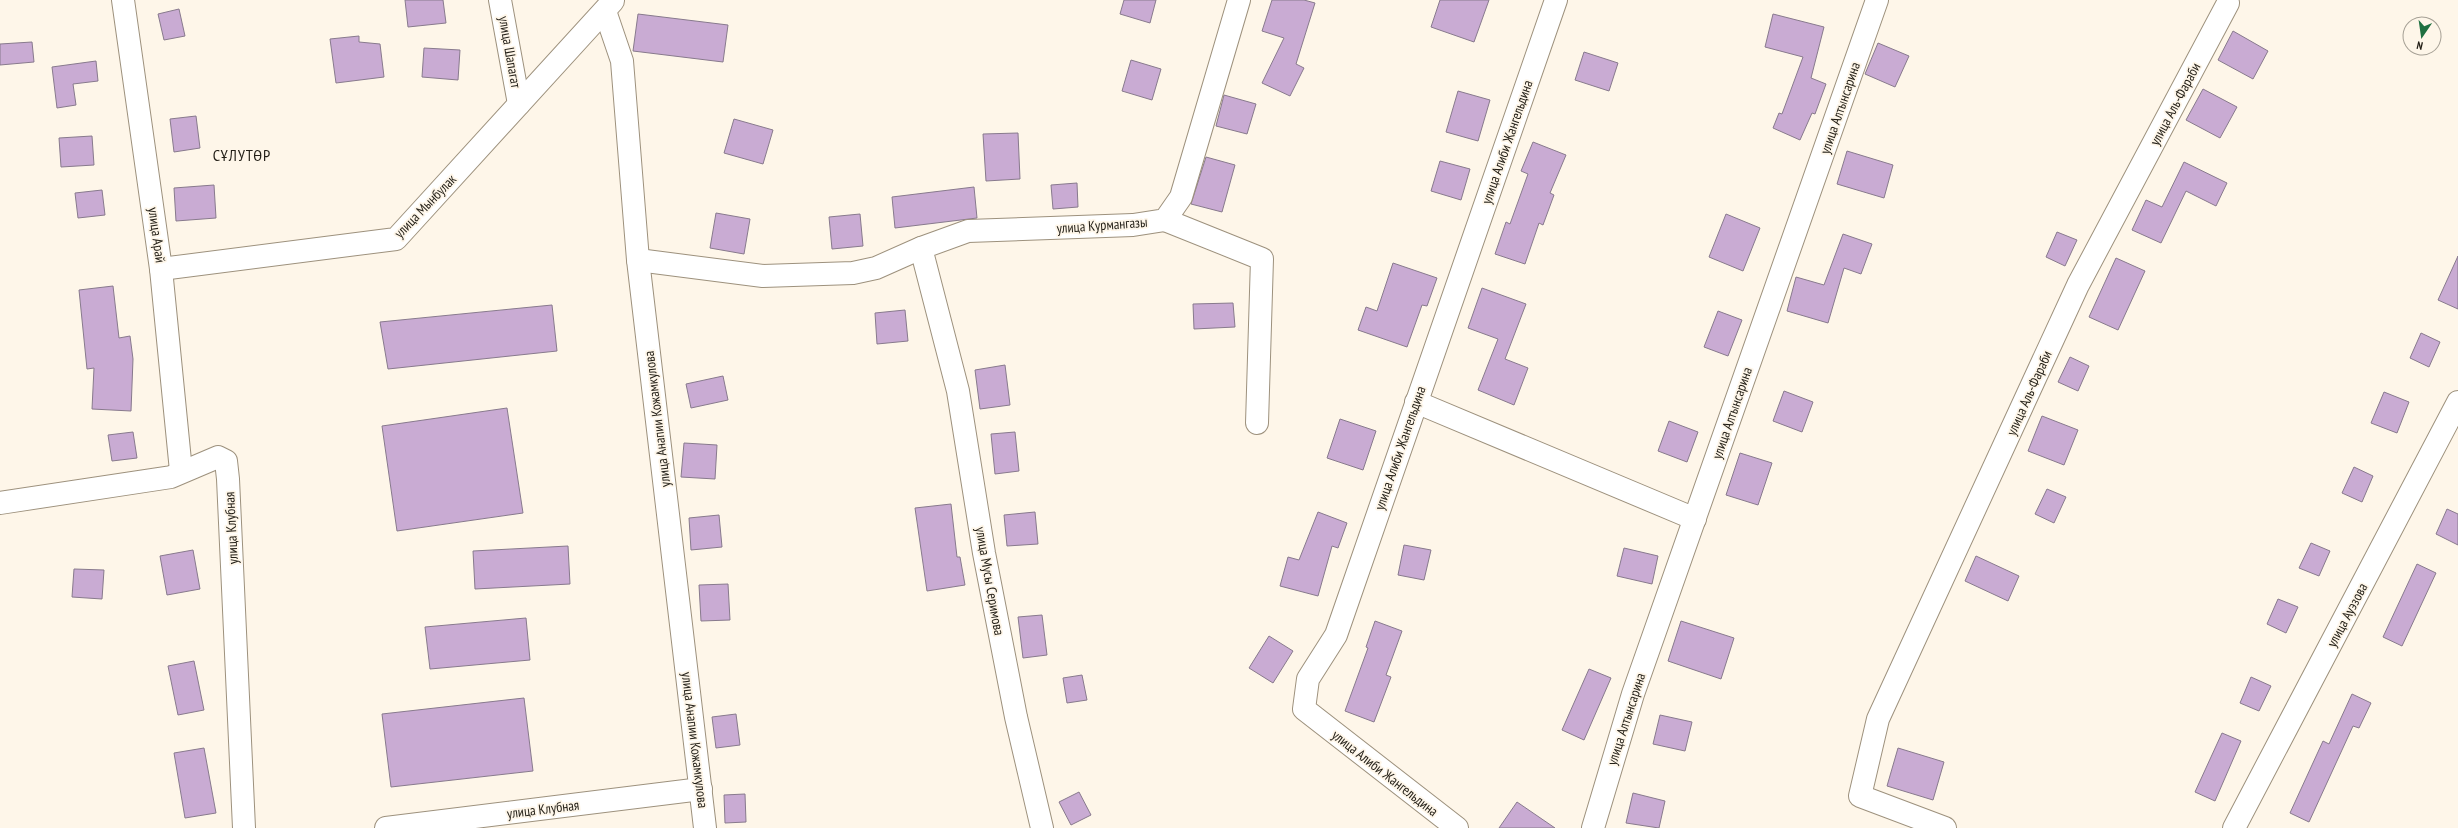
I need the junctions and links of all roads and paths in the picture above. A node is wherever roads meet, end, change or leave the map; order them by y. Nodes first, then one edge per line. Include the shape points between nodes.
1 (123, 0) edge
2 (500, 0) edge
3 (1239, 0) edge
4 (1556, 0) edge
5 (1877, 0) edge
6 (2228, 3) dead end
7 (610, 5) edge
8 (519, 104) junction
9 (1165, 220) junction
10 (921, 248) junction
11 (638, 260) junction
12 (162, 269) junction
13 (1416, 402) junction
14 (2458, 402) edge
15 (1256, 423) dead end
16 (181, 471) junction
17 (0, 503) edge
18 (1695, 519) junction
19 (701, 789) junction
20 (244, 828) edge
21 (386, 828) edge
22 (705, 828) edge
23 (1042, 828) edge
24 (1457, 828) edge
25 (1592, 828) edge
26 (1945, 828) edge
27 (2234, 828) edge

1 - 12 street, улица Арай
2 - 8 street, улица Шапагат
3 - 9 street, улица Курмангазы via 1181,197
4 - 13 street, улица Алиби Жангельдина
5 - 18 street, улица Алтынсарина
6 - 26 street, улица Аль-Фараби via 2078,285 1878,719 1860,796
7 - 8 street, улица Мынбулак
7 - 11 street, улица Анапии Кожамкулова via 622,60
8 - 12 street, улица Мынбулак via 396,240
9 - 10 street, улица Курмангазы via 1133,225 968,231
9 - 15 street via 1262,259
10 - 11 street, улица Курмангазы via 876,268 853,273 763,276
10 - 23 street, улица Мусы Серимова via 958,391 984,553 1013,701
11 - 19 street, улица Анапии Кожамкулова
12 - 16 street, улица Арай
13 - 18 street
13 - 24 street, улица Алиби Жангельдина via 1336,635 1308,679 1304,710
14 - 27 street, улица Ауэзова
16 - 17 street, улица Клубная via 171,476
16 - 20 street, улица Клубная via 218,457 226,461
18 - 25 street, улица Алтынсарина via 1633,694
19 - 21 street, улица Клубная
19 - 22 street, улица Анапии Кожамкулова

